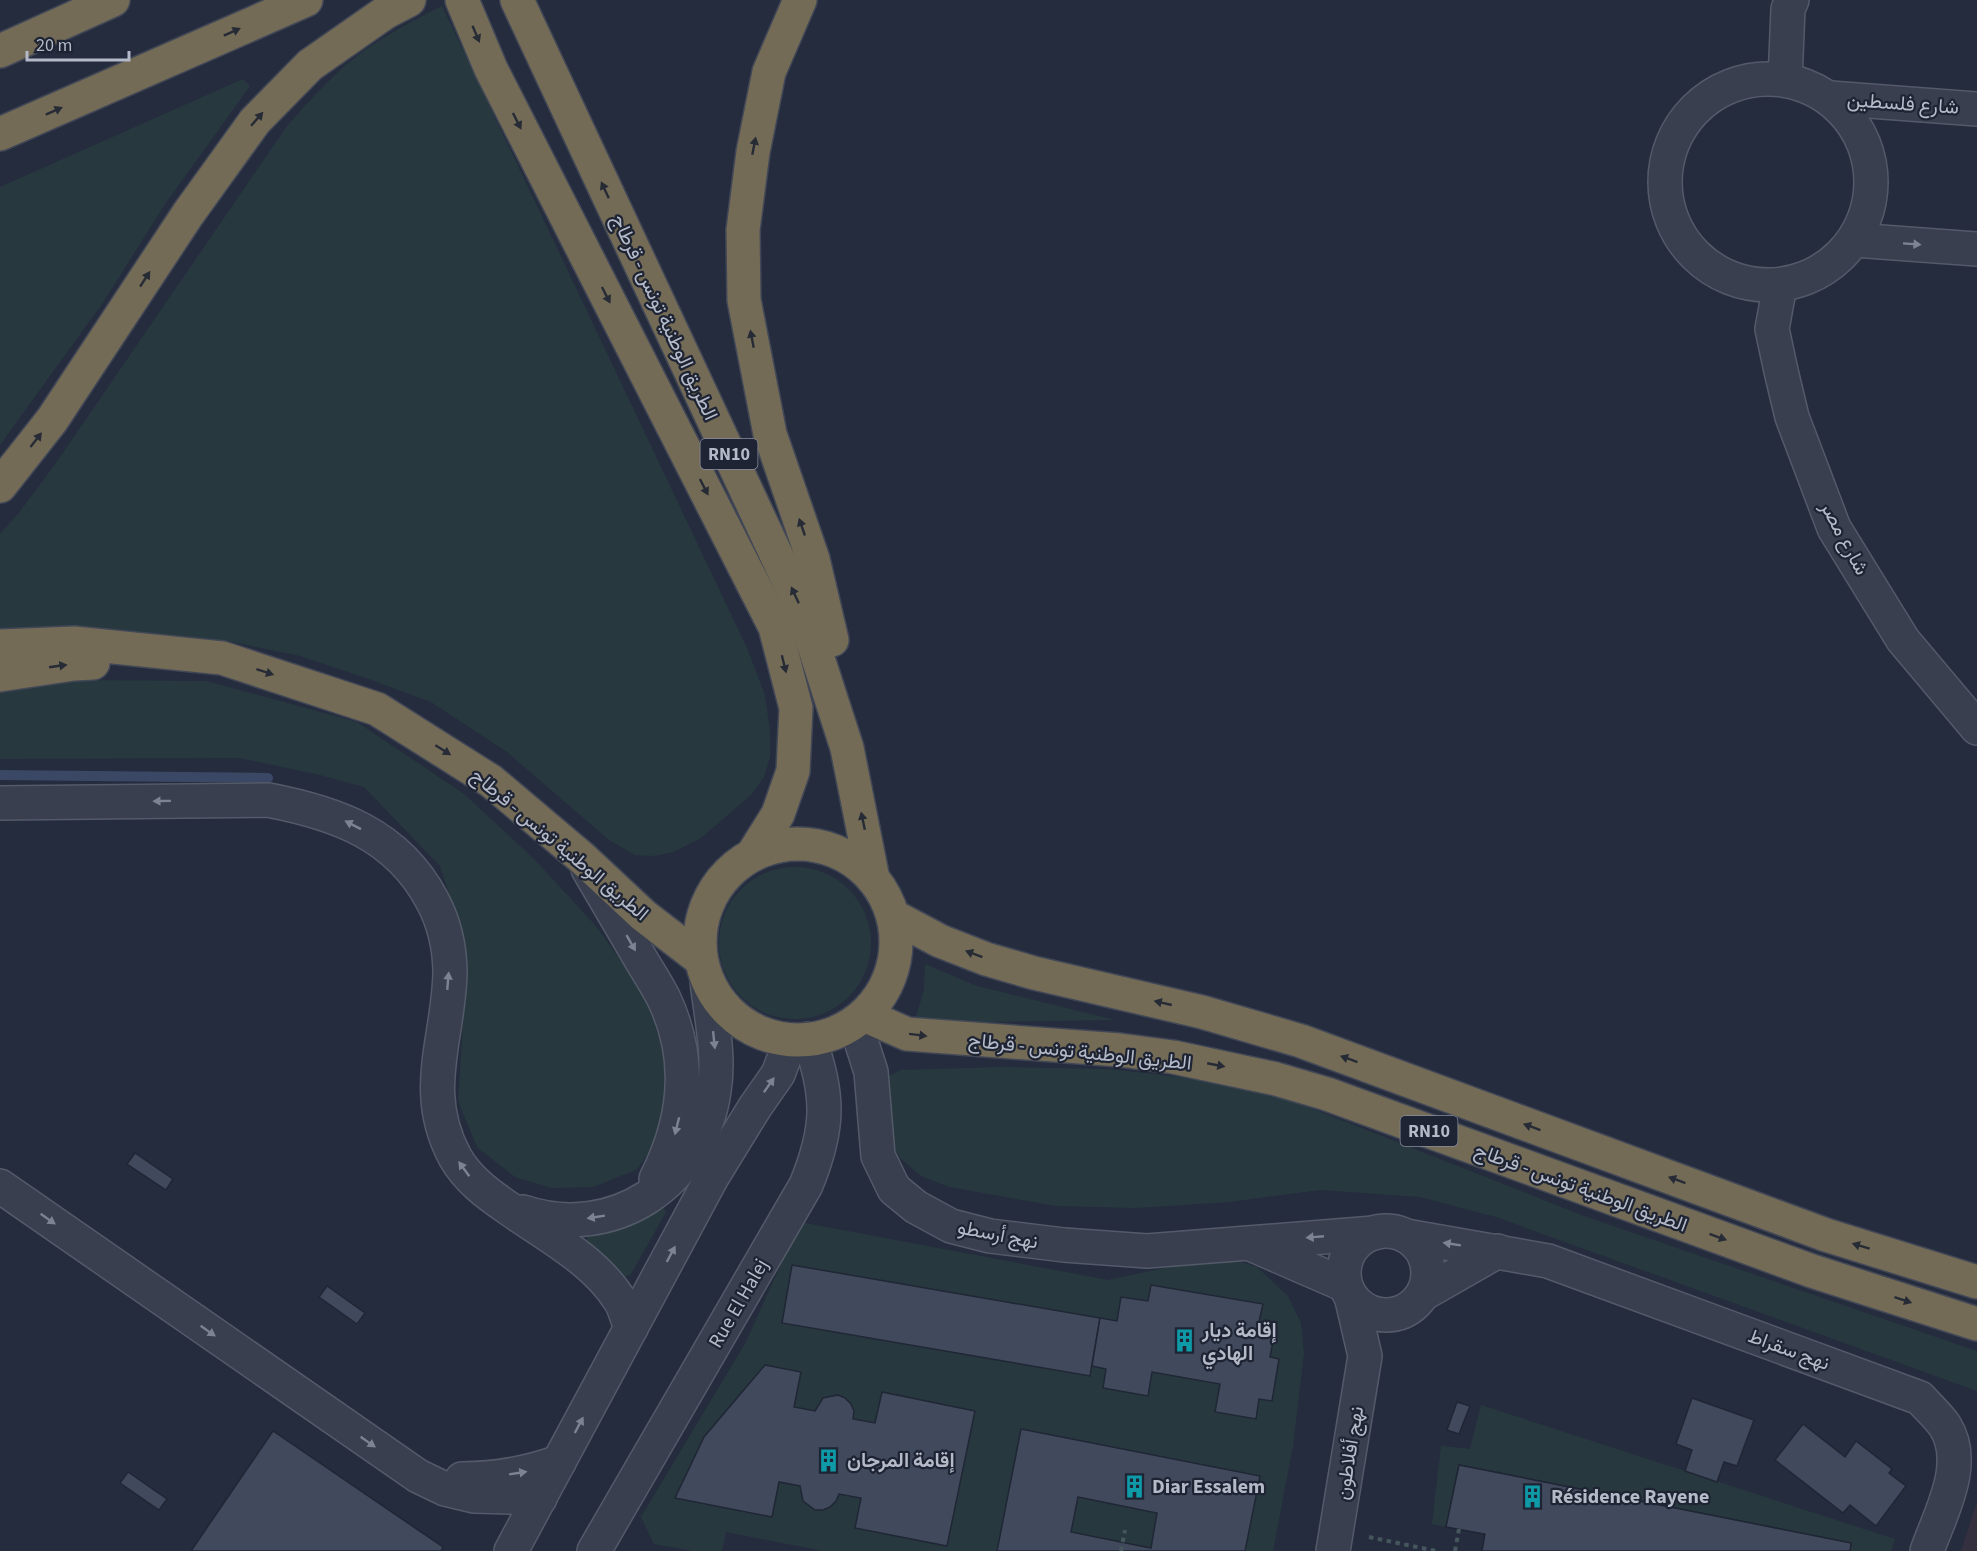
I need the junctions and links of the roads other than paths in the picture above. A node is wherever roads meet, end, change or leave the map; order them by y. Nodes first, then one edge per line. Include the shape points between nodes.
1 (113, 0) edge
2 (306, 0) edge
3 (409, 0) edge
4 (462, 0) edge
5 (517, 0) edge
6 (800, 0) edge
7 (1792, 0) edge
8 (0, 51) edge
9 (1785, 80) junction
10 (1830, 98) junction
11 (1977, 109) edge
12 (0, 134) edge
13 (1854, 240) junction
14 (1977, 249) edge
15 (1780, 285) junction
16 (0, 486) edge
17 (0, 646) edge
18 (222, 658) junction
19 (0, 675) edge
20 (1977, 728) edge
21 (848, 748) junction
22 (0, 803) edge
23 (753, 854) junction
24 (580, 857) junction
25 (873, 879) junction
26 (893, 916) junction
27 (704, 970) junction
28 (859, 1019) junction
29 (800, 1040) junction
30 (0, 1186) edge
31 (636, 1205) junction
32 (507, 1207) junction
33 (1374, 1233) junction
34 (1406, 1236) junction
35 (1249, 1243) junction
36 (1498, 1251) junction
37 (1977, 1282) edge
38 (1348, 1292) junction
39 (1418, 1300) junction
40 (1977, 1324) edge
41 (631, 1328) junction
42 (1365, 1356) junction
43 (559, 1462) junction
44 (418, 1476) junction
45 (540, 1498) junction
46 (1335, 1541) edge
47 (512, 1551) edge
48 (594, 1551) edge
49 (1927, 1551) edge

1 - 8 highway
12 -> 2 highway
16 -> 3 highway via 52,420 188,214 255,121 310,65
4 -> 23 highway via 491,69 775,627 796,708 793,771 778,814
21 -> 5 highway, الطريق الوطنية تونس - قرطاج / RN10 via 803,612
21 -> 6 highway via 840,673 813,560 770,434 744,300 743,230 753,152 769,72
7 - 9 street via 1788,9
9 - 10 street
9 - 15 street via 1754,80 1723,89 1696,107 1677,133 1666,163 1665,195 1674,225 1692,252 1718,272 1748,284
10 - 11 street, شارع فلسطين
10 - 13 street via 1852,121 1867,149 1872,180 1868,211
13 -> 14 street
13 - 15 street via 1834,262 1809,277
15 - 20 street, شارع مصر via 1772,329 1781,371 1792,417 1834,528 1903,640
17 - 18 highway, الطريق الوطنية تونس - قرطاج via 74,643
19 -> 18 highway via 74,664
18 -> 24 highway, الطريق الوطنية تونس - قرطاج via 377,709 491,781
25 -> 21 highway, الطريق الوطنية تونس - قرطاج / RN10
32 -> 22 street via 471,1179 445,1135 436,1085 450,974 447,941 422,881 400,856 374,836 341,819 268,800
23 - 25 highway, الطريق الوطنية تونس - قرطاج / RN10 via 784,845 818,846 848,858
23 - 27 highway, الطريق الوطنية تونس - قرطاج / RN10 via 728,872 709,898 700,928
24 - 27 highway, الطريق الوطنية تونس - قرطاج
24 -> 31 street via 664,998 681,1058 683,1090 670,1152
25 - 26 highway, الطريق الوطنية تونس - قرطاج / RN10
26 - 28 highway, الطريق الوطنية تونس - قرطاج / RN10 via 896,938 888,980 878,999
37 -> 26 highway, الطريق الوطنية تونس - قرطاج / RN10 via 1826,1235 1301,1041 1212,1014 986,959
27 - 29 highway, الطريق الوطنية تونس - قرطاج via 721,1004 741,1022 765,1034
27 -> 31 street via 716,1060 709,1118 681,1169
28 - 29 highway, الطريق الوطنية تونس - قرطاج / RN10 via 833,1033
28 - 35 street, نهج أرسطو via 871,1072 878,1155 894,1189 916,1207 951,1226 990,1236 1064,1245 1147,1251
28 -> 40 highway, الطريق الوطنية تونس - قرطاج / RN10 via 907,1034 1120,1050 1276,1079 1338,1098 1812,1271
41 -> 29 street via 712,1177
29 - 48 street, Rue El Halej via 820,1070 825,1099 818,1158
30 -> 44 street
31 -> 32 street via 605,1216 572,1220 539,1218
32 - 41 street via 593,1269 621,1301
33 - 34 street
33 -> 35 street, نهج أرسطو
33 - 38 street via 1359,1240 1348,1252 1343,1269
36 -> 34 street, نهج سقراط
34 - 39 street via 1419,1247 1427,1262 1428,1278
35 - 38 street, نهج أرسطو
36 - 39 street
36 - 49 street, نهج سقراط via 1548,1261 1920,1398 1945,1427 1953,1452 1953,1478
38 - 39 street via 1365,1311 1381,1316 1397,1314
38 - 42 street, نهج أفلاطون
39 - 42 street
43 -> 41 street
42 - 46 street, نهج أفلاطون
44 -> 43 street via 499,1476 531,1472
43 - 45 street
44 - 45 street via 445,1489 474,1496
45 - 47 street

